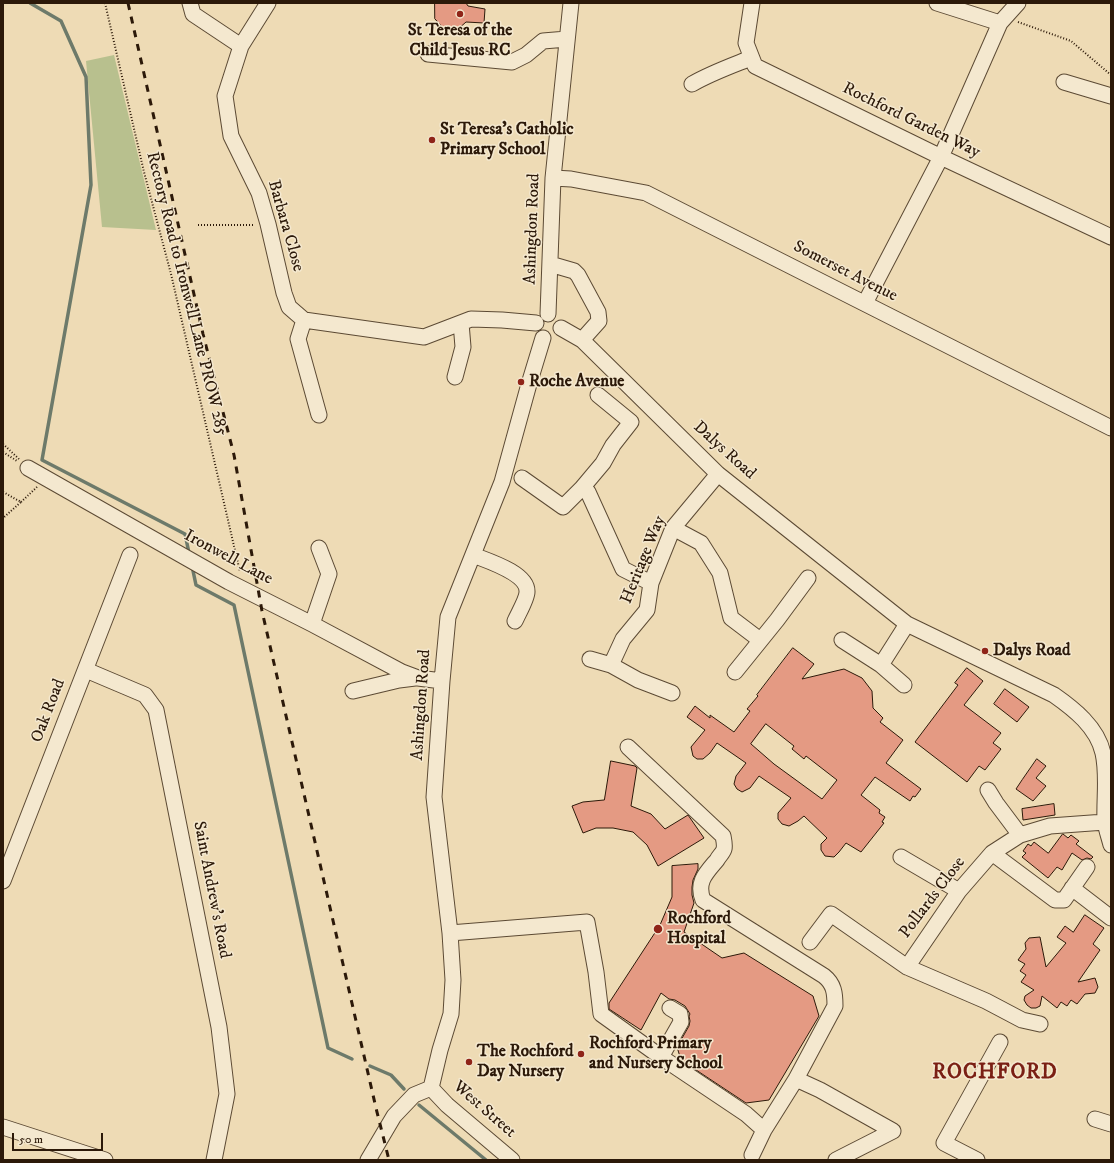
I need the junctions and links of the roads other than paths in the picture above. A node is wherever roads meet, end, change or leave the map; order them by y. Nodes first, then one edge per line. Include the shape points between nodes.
1 (190, 3) edge
2 (268, 3) edge
3 (570, 3) edge
4 (752, 3) edge
5 (937, 3) edge
6 (1018, 3) edge
7 (1000, 23) junction
8 (567, 38) junction
9 (241, 46) junction
10 (428, 54) dead end
11 (751, 58) junction
12 (1064, 82) dead end
13 (692, 84) dead end
14 (1111, 96) edge
15 (940, 157) junction
16 (553, 178) junction
17 (1111, 237) edge
18 (550, 264) junction
19 (865, 303) junction
20 (548, 314) junction
21 (304, 320) junction
22 (461, 323) junction
23 (536, 323) junction
24 (561, 328) junction
25 (544, 338) junction
26 (582, 340) junction
27 (456, 378) dead end
28 (598, 395) dead end
29 (319, 415) dead end
30 (1111, 428) edge
31 (28, 468) road end
32 (718, 474) junction
33 (522, 478) dead end
34 (582, 488) junction
35 (673, 528) junction
36 (319, 548) dead end
37 (130, 555) dead end
38 (473, 555) junction
39 (808, 578) dead end
40 (651, 583) junction
41 (515, 621) dead end
42 (312, 624) junction
43 (906, 624) junction
44 (760, 640) junction
45 (842, 640) dead end
46 (590, 659) dead end
47 (611, 665) junction
48 (881, 665) junction
49 (86, 670) junction
50 (735, 672) dead end
51 (418, 678) junction
52 (442, 681) junction
53 (904, 685) dead end
54 (353, 690) dead end
55 (672, 693) dead end
56 (628, 747) dead end
57 (1107, 751) edge
58 (988, 790) dead end
59 (1105, 822) junction
60 (1020, 835) junction
61 (1111, 845) edge
62 (992, 853) junction
63 (901, 857) dead end
64 (1087, 867) dead end
65 (3, 881) edge
66 (1072, 888) junction
67 (959, 892) junction
68 (1111, 918) edge
69 (450, 933) junction
70 (810, 942) dead end
71 (907, 967) junction
72 (670, 1008) dead end
73 (1040, 1024) dead end
74 (1000, 1042) dead end
75 (661, 1057) junction
76 (796, 1079) junction
77 (431, 1088) junction
78 (1095, 1119) dead end
79 (1111, 1124) edge
80 (3, 1127) edge
81 (764, 1130) junction
82 (752, 1155) dead end
83 (95, 1159) edge
84 (214, 1160) edge
85 (368, 1160) edge
86 (512, 1160) edge
87 (836, 1160) edge
88 (977, 1160) edge

1 - 9 street via 192,14
2 - 9 street, Barbara Close
3 - 8 street, Ashingdon Road
4 - 11 street via 746,43
5 - 7 street
6 - 7 street
7 - 15 street
8 - 10 street via 543,42 512,62
8 - 16 street, Ashingdon Road
9 - 21 street, Barbara Close via 225,96 231,136 259,194 289,307
11 - 13 street
11 - 15 street, Rochford Garden Way via 754,66
12 - 14 street
15 - 17 street, Rochford Garden Way
15 - 19 street
16 - 18 street, Ashingdon Road
16 - 19 street, Somerset Avenue via 646,193
18 - 20 street, Ashingdon Road
18 - 26 street via 574,271 598,312 599,321
19 - 30 street, Somerset Avenue
20 - 23 street via 540,316
20 - 24 street via 559,320
21 - 22 street via 424,337
21 - 29 street via 298,339
22 - 23 street via 471,319
22 - 27 street via 463,348
23 - 25 street via 536,331
24 - 25 street via 555,338
24 - 26 street, Dalys Road
25 - 38 street, Ashingdon Road via 502,482
26 - 32 street, Dalys Road
28 - 34 street via 631,422
31 - 42 street, Ironwell Lane via 222,578
32 - 35 street, Heritage Way
32 - 43 street, Dalys Road
33 - 34 street via 563,507
34 - 40 street via 588,492 623,569
35 - 40 street, Heritage Way
35 - 44 street via 701,543 720,573 731,618
36 - 42 street via 329,574
37 - 49 street, Oak Road
38 - 41 street via 509,570 523,580 527,593
38 - 52 street, Ashingdon Road via 448,617
39 - 44 street
40 - 47 street, Heritage Way via 647,610 623,639
42 - 51 street, Ironwell Lane
43 - 48 street
43 - 57 street, Dalys Road via 1054,695 1084,720
44 - 50 street
45 - 48 street
46 - 47 street
47 - 55 street via 638,680
48 - 53 street
49 - 65 street, Oak Road
49 - 84 street, Saint Andrew's Road via 145,695 156,710 219,1027 227,1094
51 - 52 street, Ironwell Lane
51 - 54 street
52 - 69 street, Ashingdon Road via 434,797
56 - 76 street via 723,836 724,851 701,882 703,900 830,981 835,995 835,1006
57 - 59 street, Dalys Road
58 - 60 street
59 - 60 street, Pollards Close via 1050,826
59 - 61 street, Dalys Road
60 - 62 street, Pollards Close
62 - 66 street, Pollards Close via 1055,900 1064,900
62 - 67 street, Pollards Close
63 - 67 street
64 - 66 street
66 - 68 street
67 - 71 street, Pollards Close
69 - 75 street via 587,922 601,1014
69 - 77 street, Ashingdon Road via 453,980 451,1014
70 - 71 street, Pollards Close via 831,914
71 - 73 street, Pollards Close via 986,1001 1022,1020
72 - 75 street via 680,1014 681,1022
74 - 88 street via 944,1143
75 - 81 street via 746,1114
76 - 81 street
76 - 87 street via 893,1131
77 - 85 street via 414,1095 394,1116
77 - 86 street, West Street via 447,1105
78 - 79 street
80 - 83 street
81 - 82 street

